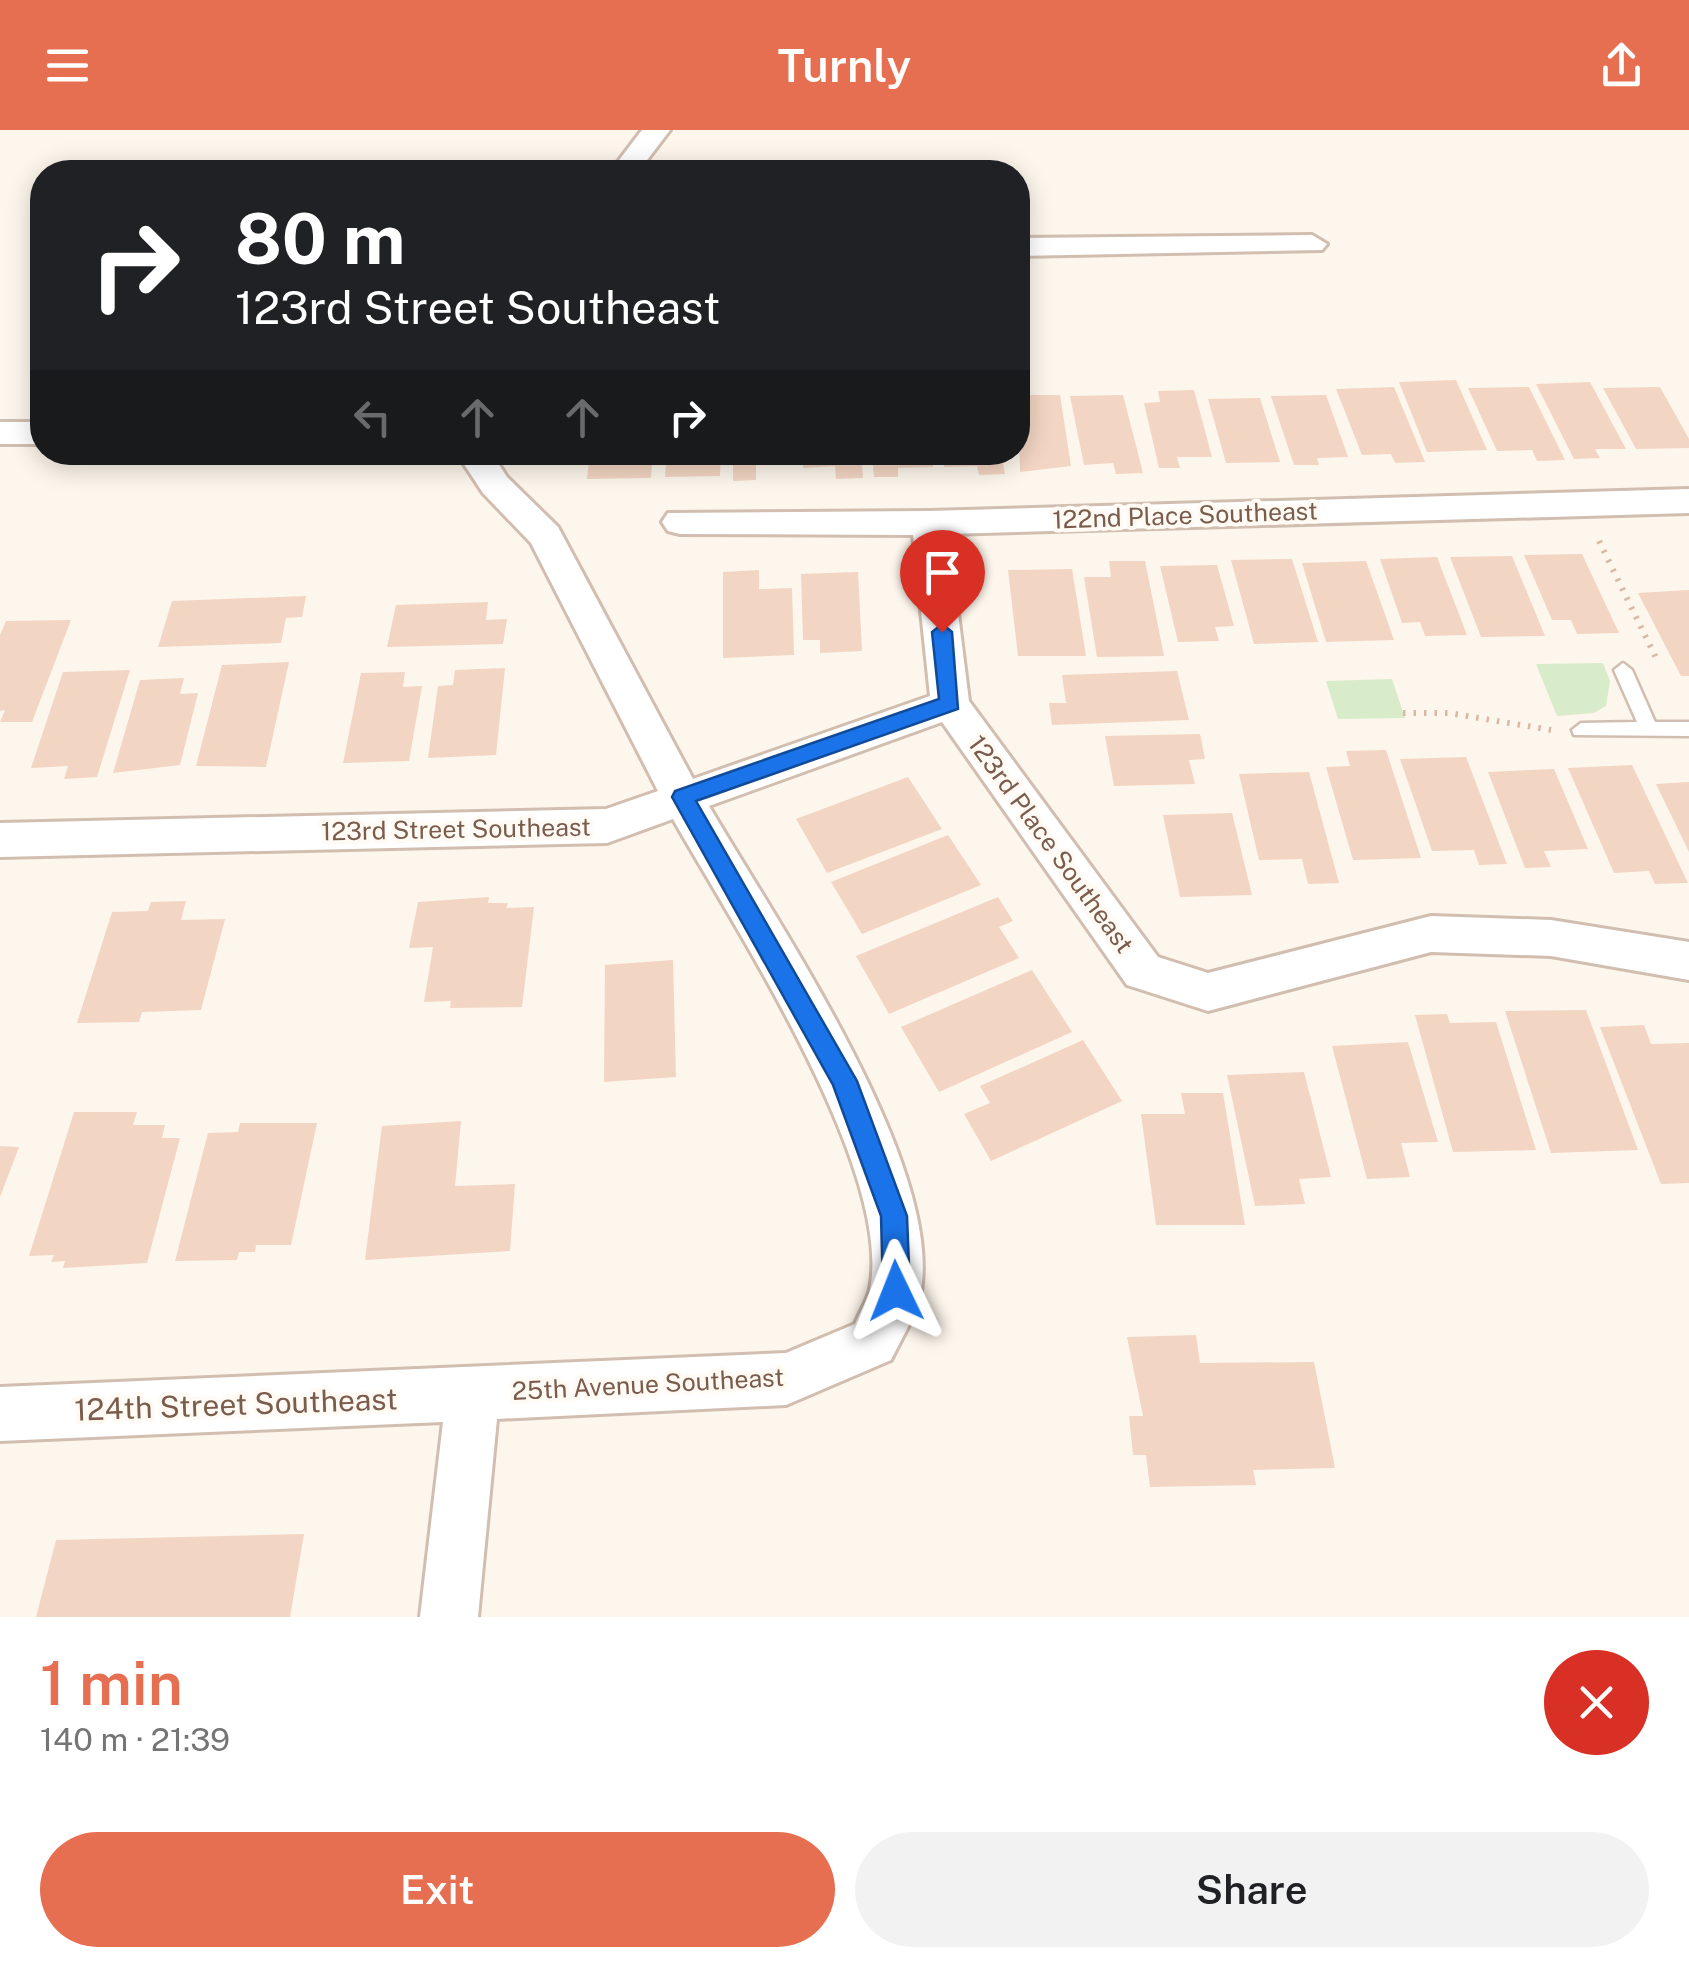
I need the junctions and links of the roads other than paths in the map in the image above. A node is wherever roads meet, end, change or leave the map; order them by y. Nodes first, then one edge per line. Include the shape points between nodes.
1 (656, 130) edge
2 (633, 160) edge
3 (1312, 244) dead end
4 (1030, 247) edge
5 (0, 433) edge
6 (30, 433) edge
7 (481, 465) edge
8 (1689, 501) edge
9 (680, 522) dead end
10 (929, 523) junction
11 (1626, 677) road end
12 (950, 704) junction
13 (1649, 729) junction
14 (1689, 729) edge
15 (1581, 730) road end
16 (682, 797) junction
17 (0, 840) edge
18 (1689, 960) edge
19 (473, 1394) junction
20 (0, 1414) edge
21 (449, 1617) edge

1 - 2 street
3 - 4 street
5 - 6 street
7 - 16 street, 25th Avenue Southeast via 545,536
8 - 10 street, 122nd Place Southeast
9 - 10 street, 122nd Place Southeast
10 - 12 street, 123rd Place Southeast
11 - 13 lane
12 - 16 street, 123rd Street Southeast
12 - 18 street, 123rd Place Southeast via 1144,972 1208,992 1431,934 1552,938
13 - 14 lane
13 - 15 lane
16 - 17 street, 123rd Street Southeast via 607,826
16 - 19 street, 25th Avenue Southeast via 844,1081 894,1216 896,1291 873,1342 786,1380
19 - 20 street, 124th Street Southeast
19 - 21 street

